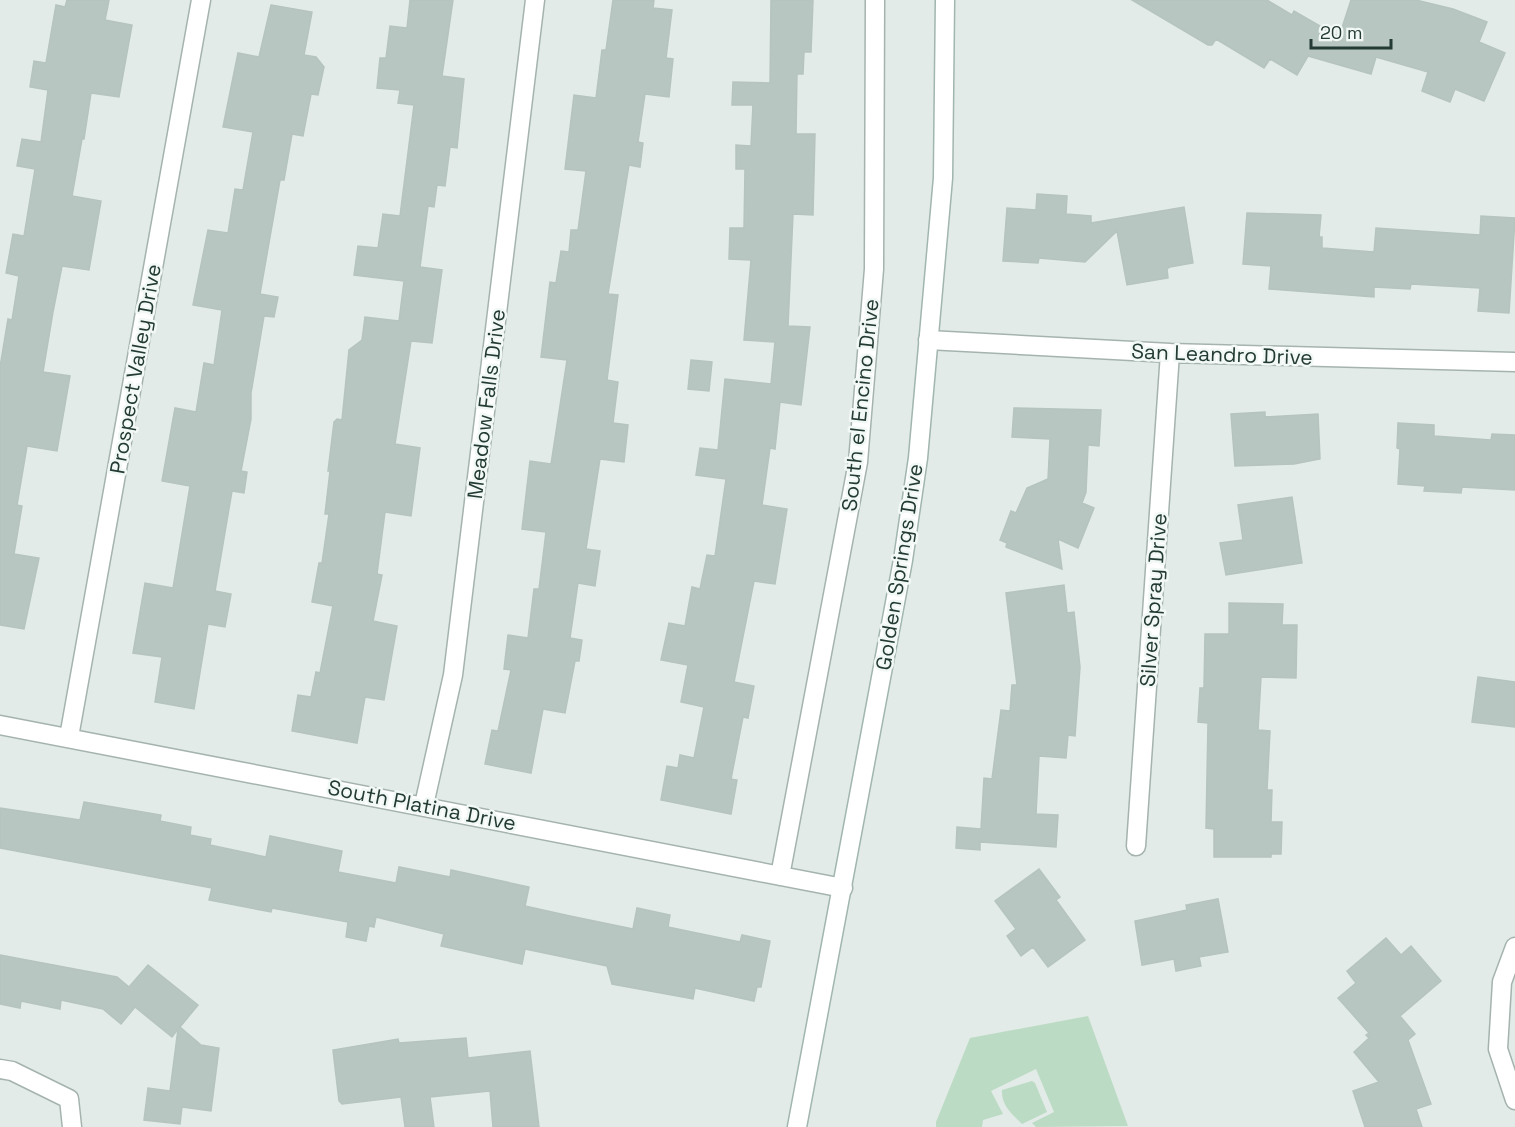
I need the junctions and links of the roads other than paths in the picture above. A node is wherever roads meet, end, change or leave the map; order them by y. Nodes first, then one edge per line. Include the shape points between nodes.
1 (201, 0) edge
2 (536, 0) edge
3 (875, 0) edge
4 (945, 0) edge
5 (928, 340) junction
6 (1170, 353) junction
7 (1515, 362) edge
8 (0, 725) edge
9 (69, 737) junction
10 (424, 805) junction
11 (1136, 846) dead end
12 (780, 876) junction
13 (843, 888) junction
14 (1515, 948) edge
15 (0, 1069) edge
16 (1515, 1100) edge
17 (72, 1127) edge
18 (796, 1127) edge

1 - 9 street, Prospect Valley Drive
2 - 10 street, Meadow Falls Drive via 453,675
3 - 12 street, South el Encino Drive via 874,269 858,462
4 - 5 street, Golden Springs Drive via 943,178
5 - 6 street, San Leandro Drive
5 - 13 street, Golden Springs Drive via 918,459 903,560
6 - 7 street, San Leandro Drive
6 - 11 street, Silver Spray Drive
8 - 9 street, South Platina Drive
9 - 10 street, South Platina Drive
10 - 12 street, South Platina Drive
12 - 13 street, South Platina Drive
13 - 18 street, Golden Springs Drive
14 - 16 street via 1502,982 1498,1049
15 - 17 street via 69,1099

